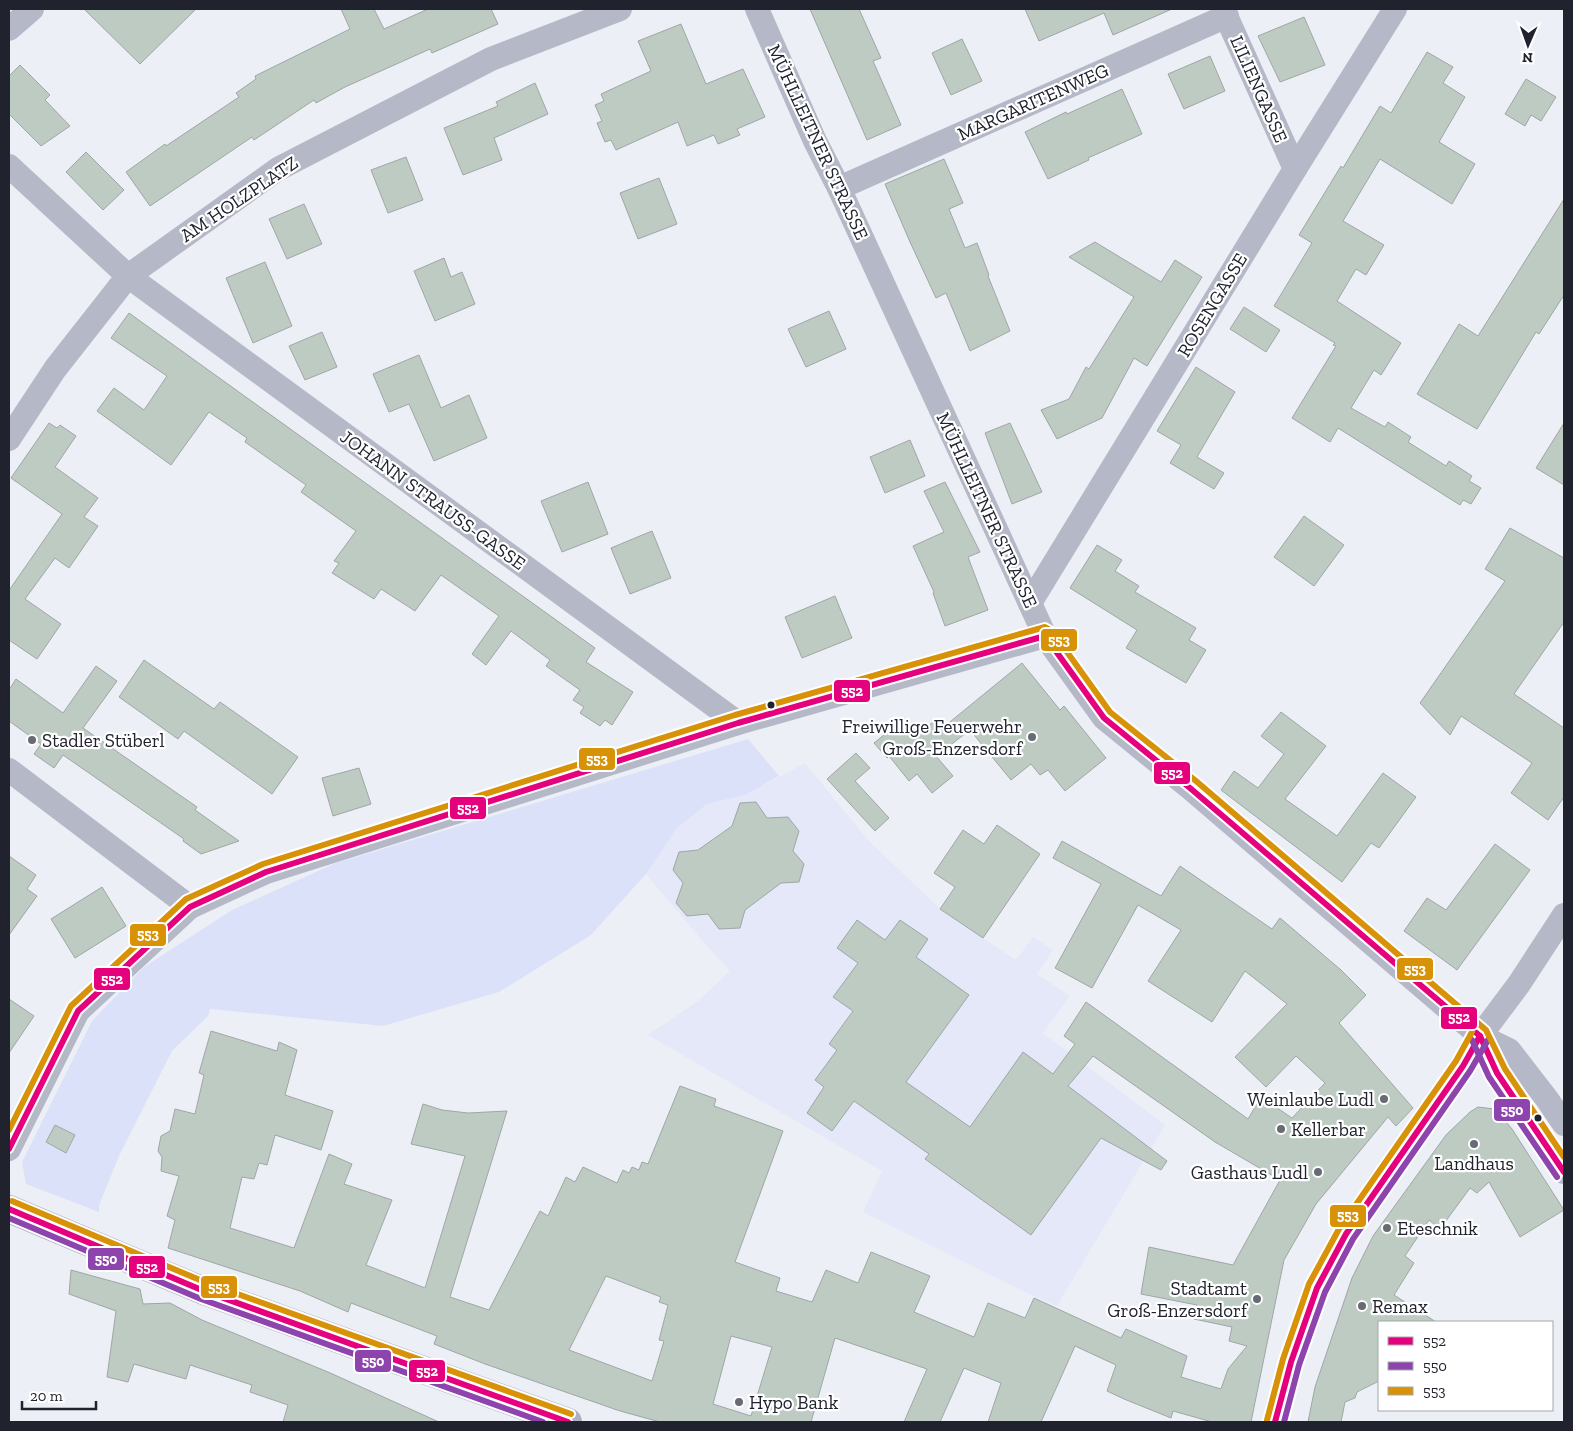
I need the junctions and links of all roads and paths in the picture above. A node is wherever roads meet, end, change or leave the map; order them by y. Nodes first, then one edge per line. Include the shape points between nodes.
1 (32, 9) edge
2 (620, 9) edge
3 (758, 9) edge
4 (1395, 9) edge
5 (1225, 12) edge
6 (9, 30) edge
7 (9, 166) edge
8 (1295, 169) junction
9 (839, 188) junction
10 (128, 276) junction
11 (9, 439) edge
12 (1030, 603) junction
13 (1045, 636) junction
14 (738, 723) junction
15 (9, 770) edge
16 (190, 908) junction
17 (1564, 914) edge
18 (1480, 1036) junction
19 (1564, 1124) edge
20 (9, 1149) edge
21 (1564, 1172) edge
22 (9, 1209) edge
23 (568, 1422) edge
24 (1276, 1422) edge

1 - 6 street
2 - 10 street, AM HOLZPLATZ via 491,59 278,169
3 - 9 street, MÜHLLEITNER STRASSE
4 - 8 street, ROSENGASSE
5 - 8 street, LILIENGASSE
5 - 9 street, MARGARITENWEG
7 - 10 street, JOHANN STRAUSS-GASSE
8 - 12 street, ROSENGASSE
9 - 12 street, MÜHLLEITNER STRASSE
10 - 11 street, AM HOLZPLATZ via 56,369
10 - 14 street, JOHANN STRAUSS-GASSE
12 - 13 street, MÜHLLEITNER STRASSE
13 - 14 street
13 - 18 street, MÜHLLEITNER STRASSE via 1104,718
14 - 16 street via 266,872
15 - 16 street
16 - 20 street via 78,1011
17 - 18 street via 1519,984
18 - 19 street via 1509,1050
18 - 21 street via 1497,1074
18 - 24 street via 1463,1066 1346,1234 1317,1288 1291,1362
22 - 23 main road via 204,1291

